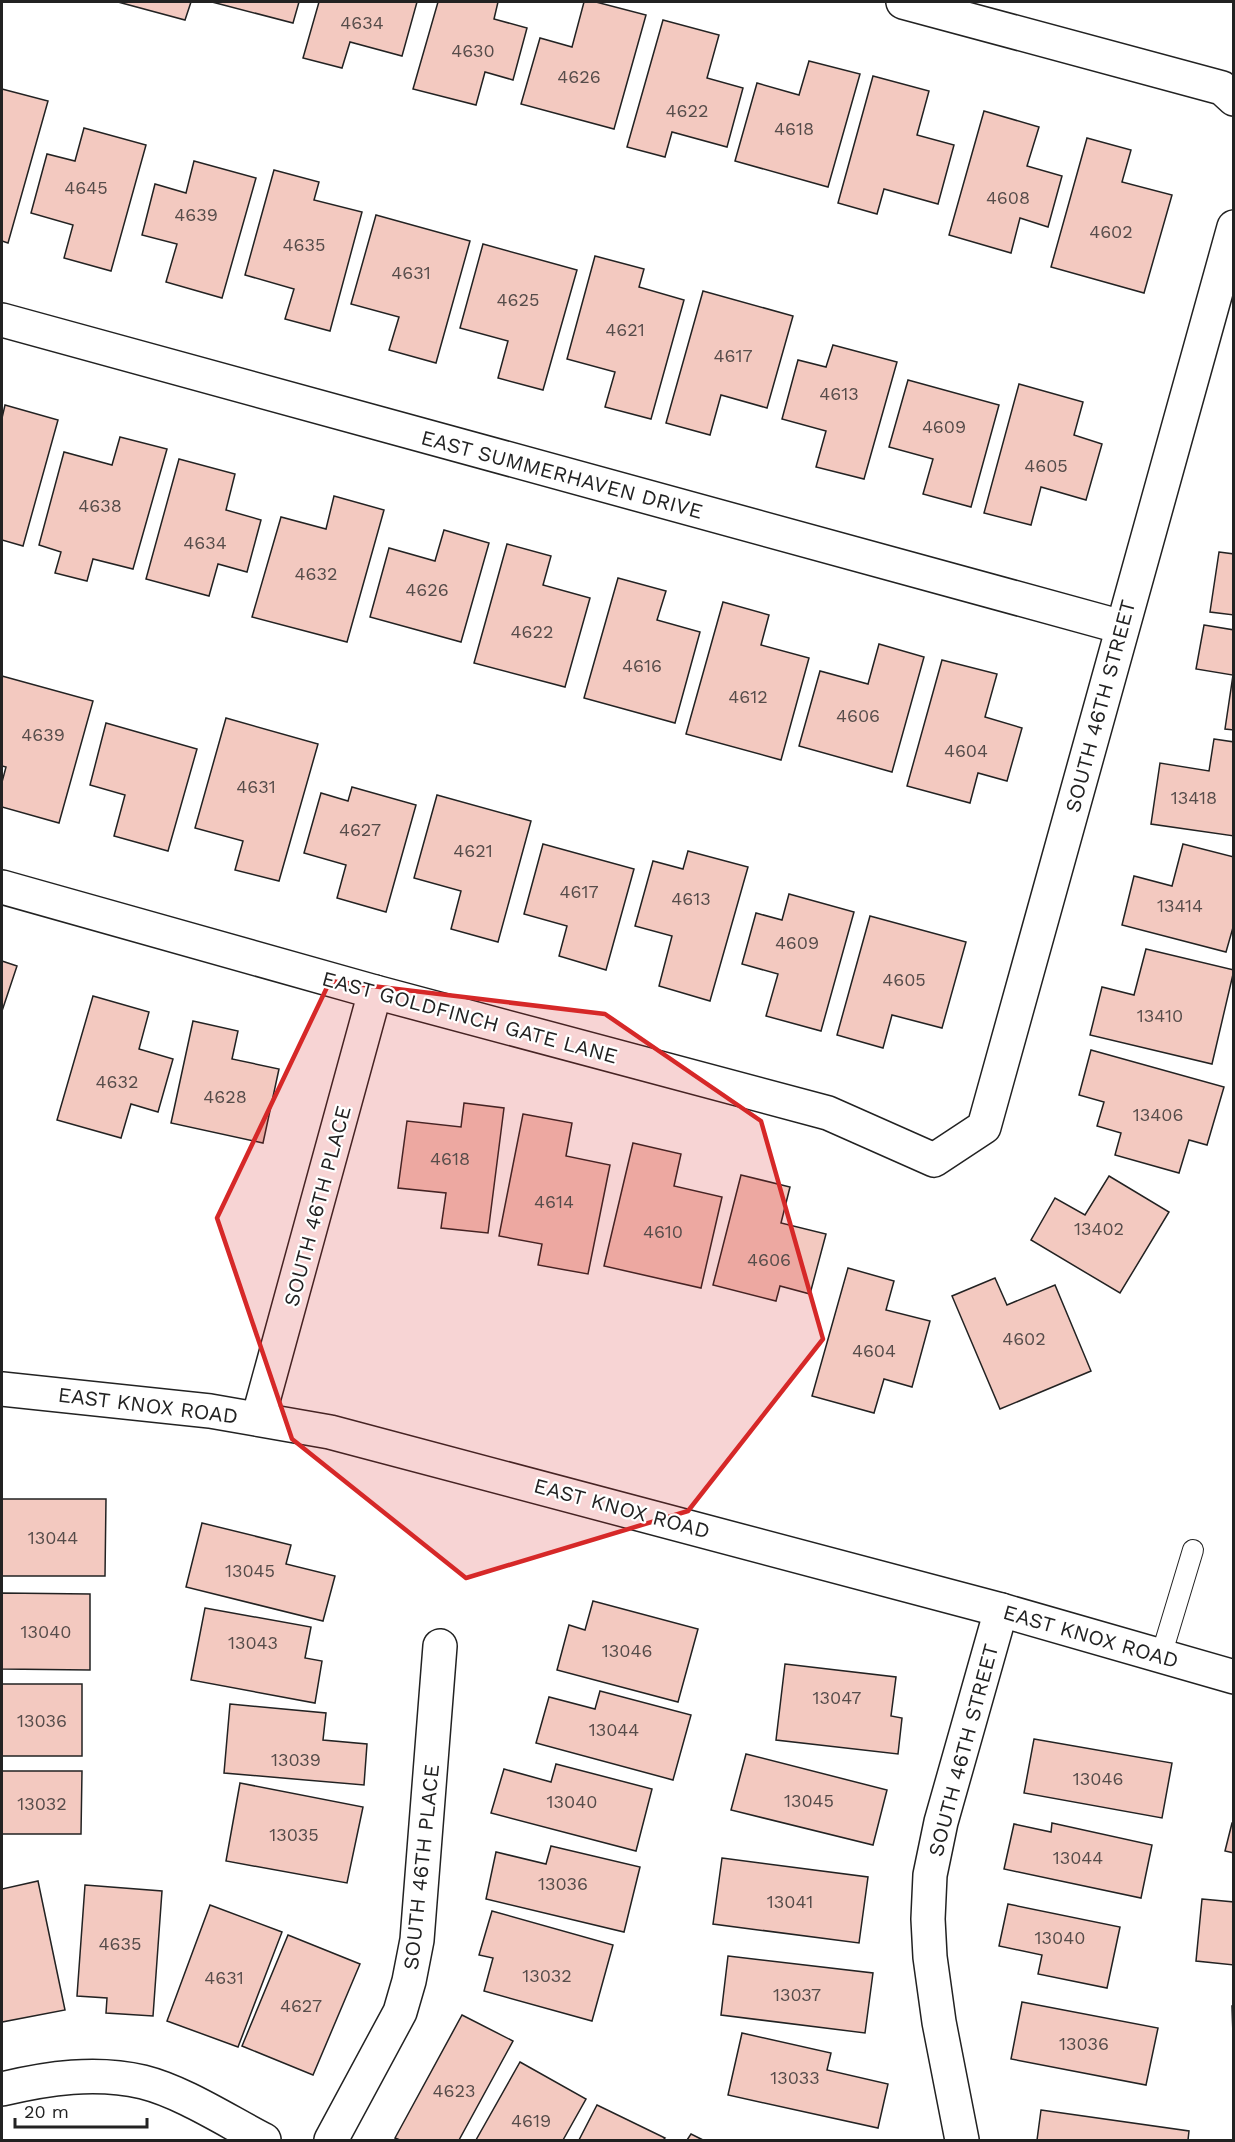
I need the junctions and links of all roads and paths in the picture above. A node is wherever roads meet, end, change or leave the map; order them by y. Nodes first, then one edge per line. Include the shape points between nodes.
1 (903, 2) edge
2 (1233, 99) edge
3 (1233, 227) edge
4 (2, 320) edge
5 (1122, 627) junction
6 (2, 887) edge
7 (375, 992) junction
8 (934, 1160) joint
9 (2, 1389) edge
10 (258, 1419) junction
11 (1193, 1550) dead end
12 (1001, 1610) junction
13 (440, 1646) dead end
14 (1161, 1656) junction
15 (1233, 1677) edge
16 (2, 2089) edge
17 (264, 2140) edge
18 (331, 2140) edge
19 (962, 2140) edge

1 - 2 street via 1222,88
3 - 5 street, SOUTH 46TH STREET
4 - 5 street, EAST SUMMERHAVEN DRIVE
5 - 8 street, SOUTH 46TH STREET via 984,1127
6 - 7 street, EAST GOLDFINCH GATE LANE
7 - 8 street, EAST GOLDFINCH GATE LANE via 828,1113
7 - 10 street, SOUTH 46TH PLACE
9 - 10 street, EAST KNOX ROAD via 210,1410
10 - 12 street, EAST KNOX ROAD via 330,1432 466,1466
11 - 14 lane
12 - 14 street, EAST KNOX ROAD
12 - 19 street, SOUTH 46TH STREET via 941,1822 930,1875 930,1958
13 - 18 street, SOUTH 46TH PLACE via 417,1940 410,1981 400,2012
14 - 15 street, EAST KNOX ROAD
16 - 17 street via 42,2080 86,2077 145,2082

